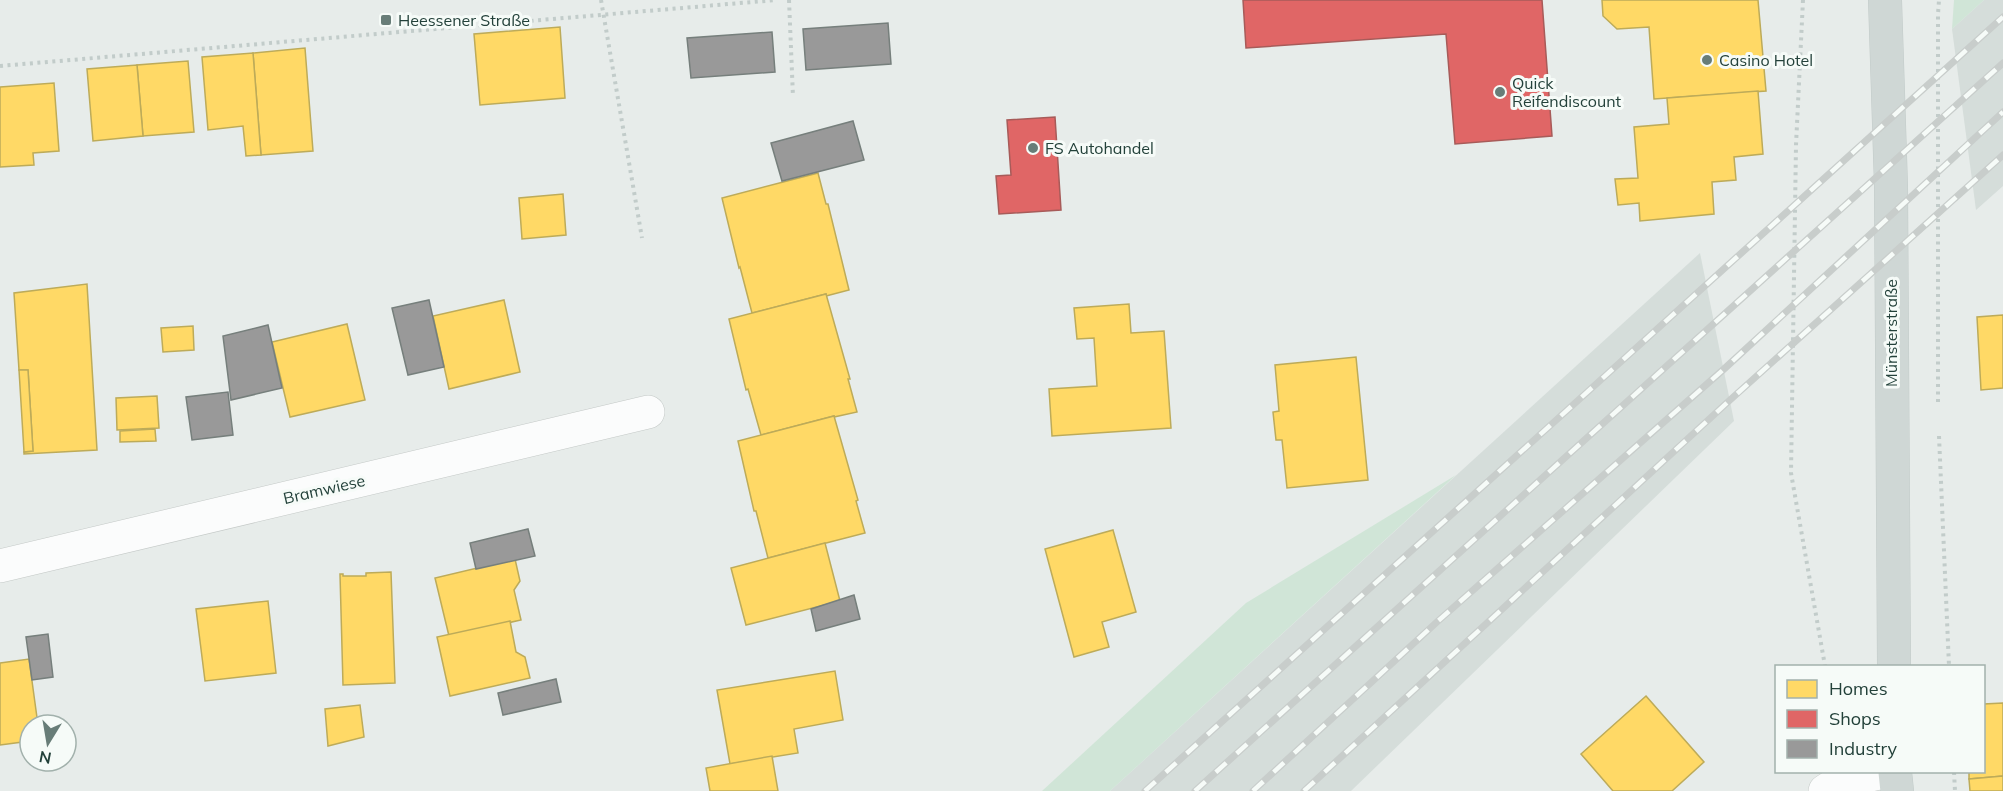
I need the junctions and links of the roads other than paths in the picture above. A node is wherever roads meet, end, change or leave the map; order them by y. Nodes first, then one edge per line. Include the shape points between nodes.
1 (1885, 0) edge
2 (648, 412) dead end
3 (0, 566) edge
4 (1894, 665) edge
5 (1876, 773) edge
6 (1895, 773) edge
7 (1825, 791) edge
8 (1897, 791) edge

1 - 4 main road, Münsterstraße via 1891,186
2 - 3 street, Bramwiese
5 - 7 street via 1839,782
6 - 8 main road

